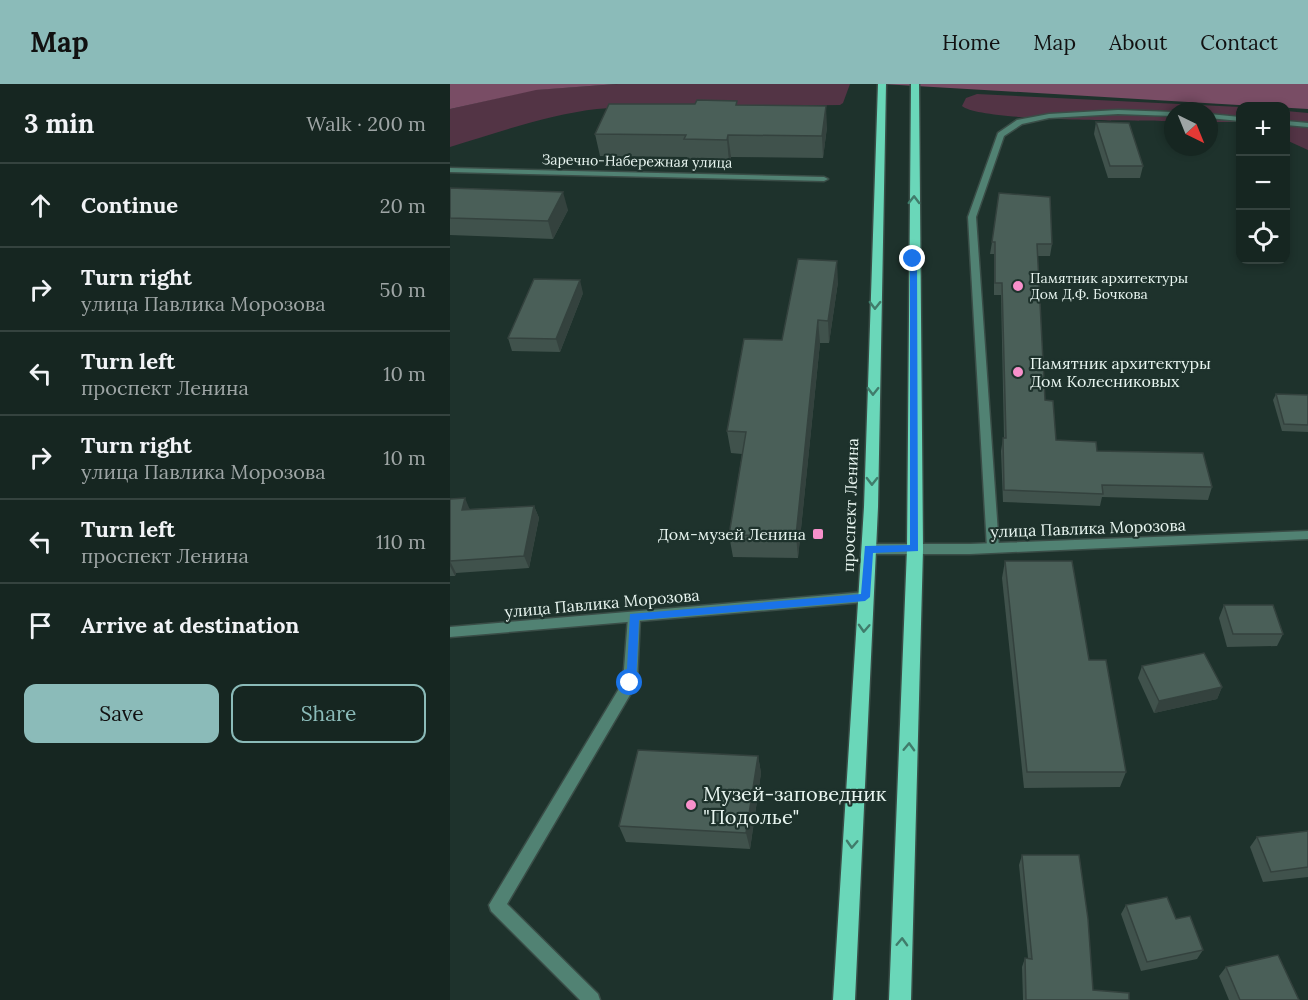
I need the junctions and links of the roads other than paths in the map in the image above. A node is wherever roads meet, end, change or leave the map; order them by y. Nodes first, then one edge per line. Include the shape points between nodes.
1 (882, 84) edge
2 (915, 84) edge
3 (1164, 114) edge
4 (1218, 117) edge
5 (1236, 119) edge
6 (1290, 123) edge
7 (1308, 125) edge
8 (450, 170) edge
9 (824, 178) dead end
10 (1308, 535) edge
11 (993, 548) junction
12 (869, 549) junction
13 (915, 549) junction
14 (865, 597) junction
15 (634, 616) junction
16 (450, 632) edge
17 (592, 1000) edge
18 (844, 1000) edge
19 (900, 1000) edge

1 -> 12 main road, проспект Ленина
13 -> 2 main road
3 - 11 street via 1049,116 1020,122 1000,135 972,217
4 - 5 street
6 - 7 street
8 - 9 street, Заречно-Набережная улица
10 - 11 street, улица Павлика Морозова
11 - 13 street, улица Павлика Морозова
12 - 13 street, улица Павлика Морозова
12 - 14 main road, проспект Ленина
19 -> 13 main road
14 - 15 street, улица Павлика Морозова
14 -> 18 main road, проспект Ленина
15 - 16 street, улица Павлика Морозова
15 - 17 street via 630,683 497,905

